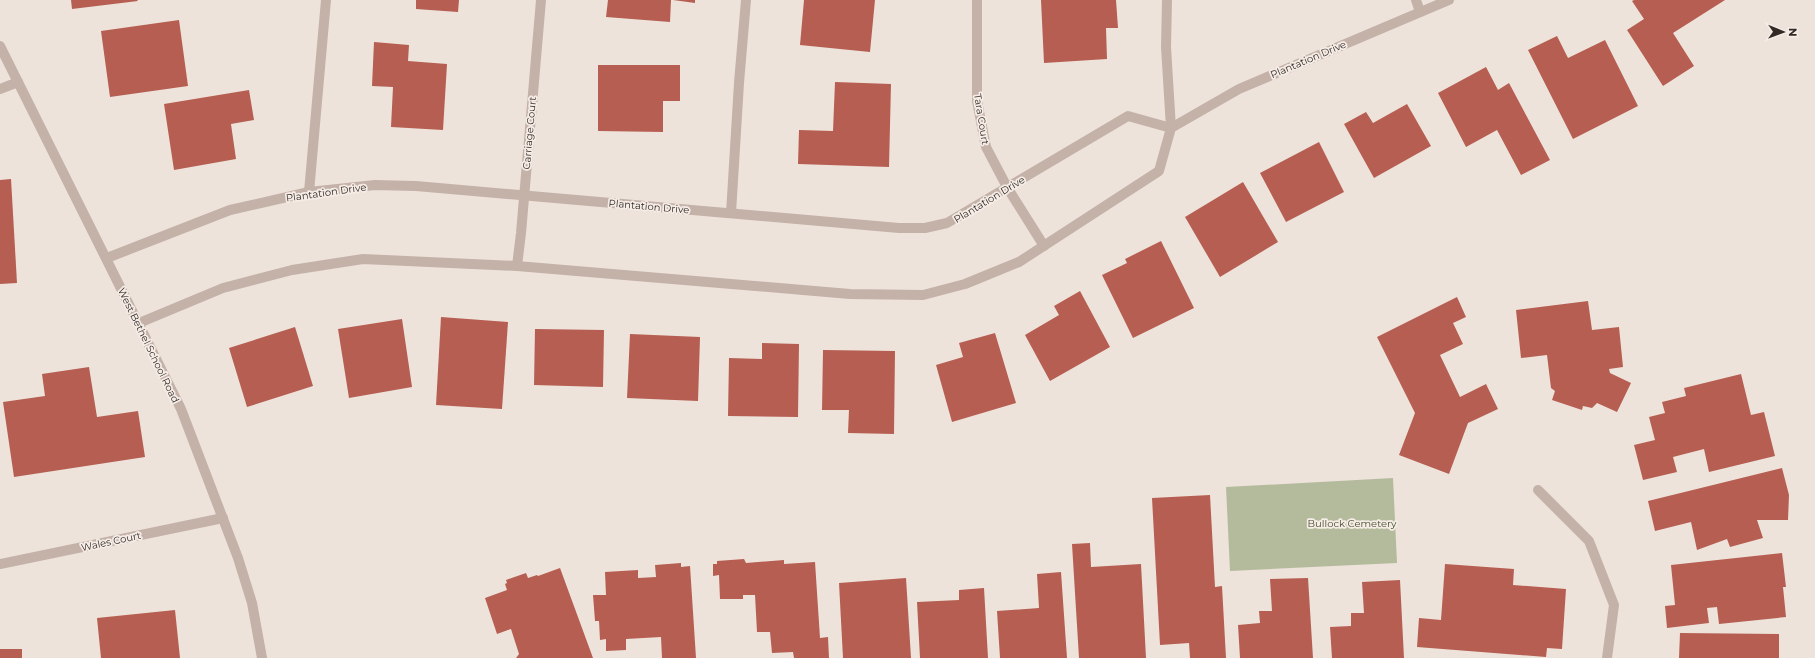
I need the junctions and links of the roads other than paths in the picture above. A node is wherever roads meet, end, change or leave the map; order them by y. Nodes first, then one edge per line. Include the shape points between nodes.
1 (326, 0) edge
2 (541, 0) edge
3 (746, 0) edge
4 (977, 0) edge
5 (1167, 0) edge
6 (1416, 0) edge
7 (1449, 0) edge
8 (1420, 12) junction
9 (0, 46) edge
10 (18, 82) junction
11 (0, 89) edge
12 (1171, 128) junction
13 (1007, 187) junction
14 (309, 192) junction
15 (523, 196) junction
16 (731, 213) junction
17 (1044, 246) junction
18 (107, 258) junction
19 (517, 266) junction
20 (139, 323) junction
21 (1538, 490) dead end
22 (223, 518) junction
23 (0, 564) edge
24 (262, 658) edge
25 (1607, 658) edge

1 - 14 street
2 - 15 street, Carriage Court
3 - 16 street
4 - 13 street, Tara Court via 977,101 986,148
5 - 12 street via 1166,47
6 - 8 street
7 - 8 street, Plantation Drive
8 - 12 street, Plantation Drive via 1239,89
9 - 10 street, West Bethel School Road
10 - 11 street
10 - 18 street, West Bethel School Road
12 - 13 street, Plantation Drive via 1128,116
12 - 17 street via 1159,171
13 - 16 street, Plantation Drive via 947,223 926,228 899,228
13 - 17 street, Tara Court
14 - 15 street, Plantation Drive via 388,185
14 - 18 street, Plantation Drive via 230,210
15 - 16 street, Plantation Drive
15 - 19 street, Carriage Court
17 - 19 street via 1019,262 965,284 923,295 850,294
18 - 20 street, West Bethel School Road
19 - 20 street via 363,259 292,270 223,288
20 - 22 street, West Bethel School Road via 181,409
21 - 25 street via 1589,541 1614,605
22 - 23 street, Wales Court
22 - 24 street, West Bethel School Road via 252,603

